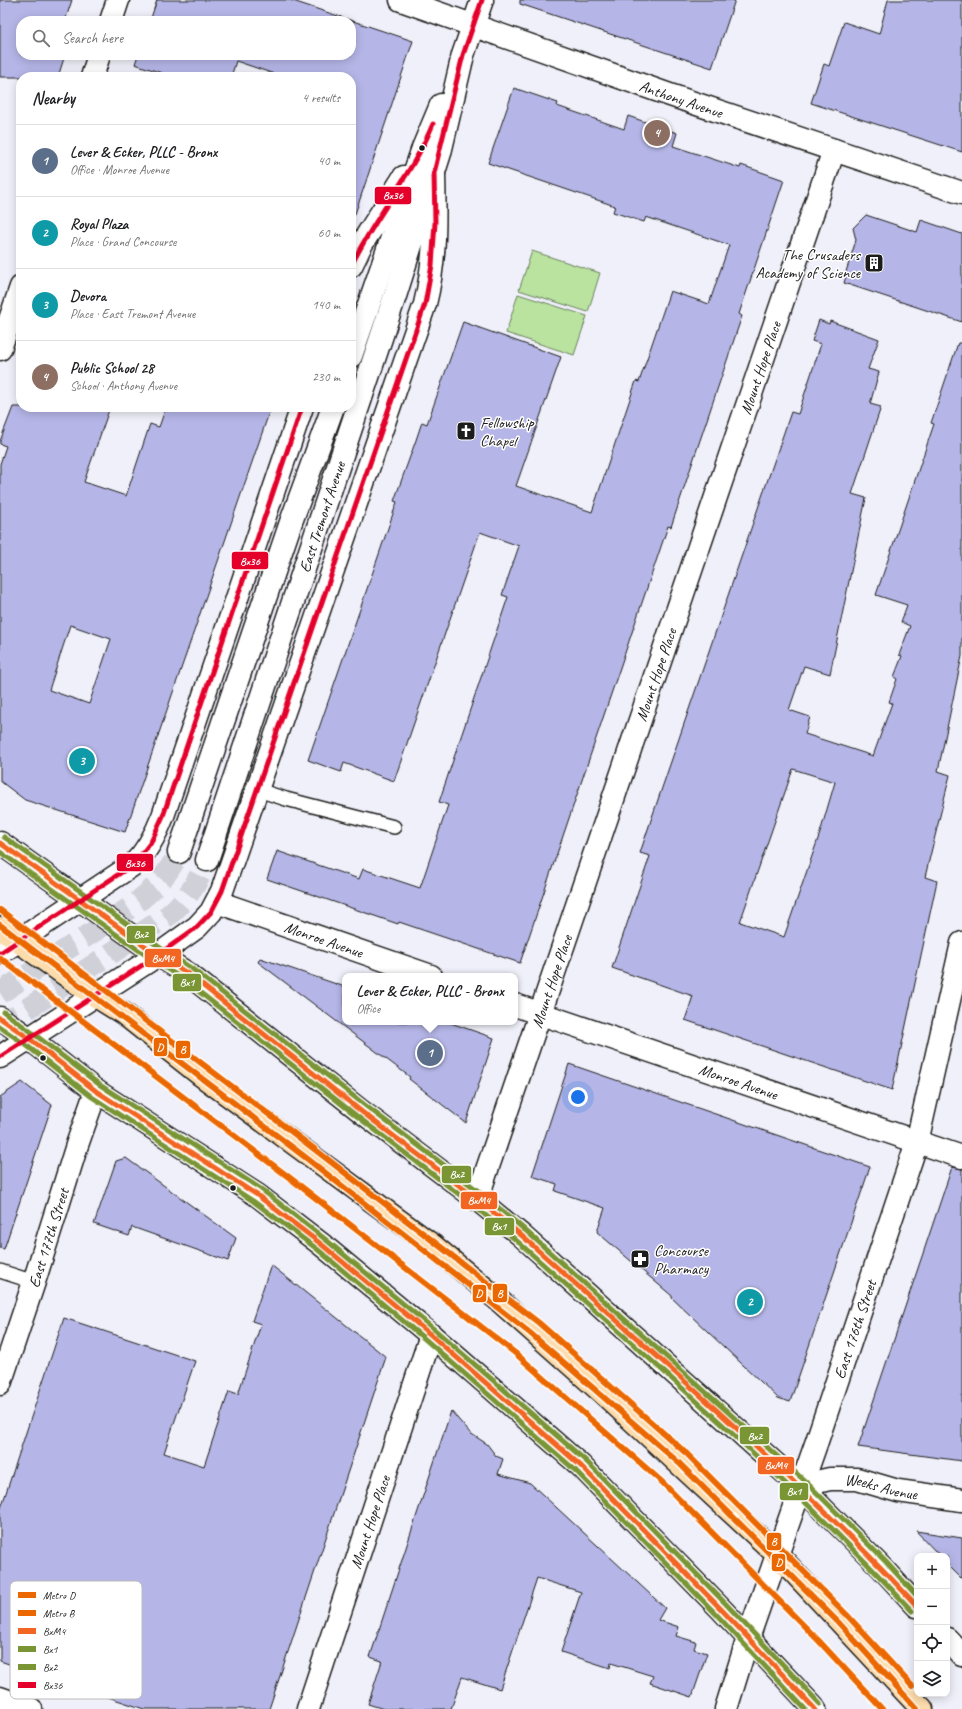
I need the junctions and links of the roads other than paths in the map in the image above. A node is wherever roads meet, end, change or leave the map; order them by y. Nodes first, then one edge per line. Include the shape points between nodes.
1 (118, 0) edge
2 (401, 0) edge
3 (482, 0) edge
4 (113, 16) edge
5 (472, 26) junction
6 (464, 54) junction
7 (97, 60) edge
8 (94, 72) edge
9 (423, 148) junction
10 (834, 150) junction
11 (434, 172) junction
12 (962, 193) edge
13 (356, 256) edge
14 (16, 302) edge
15 (356, 342) edge
16 (0, 349) edge
17 (300, 412) edge
18 (331, 412) edge
19 (258, 790) junction
20 (394, 827) dead end
21 (0, 843) edge
22 (179, 852) tunnel mouth
23 (207, 860) tunnel mouth
24 (81, 900) junction
25 (217, 902) junction
26 (0, 928) edge
27 (18, 941) junction
28 (962, 943) edge
29 (0, 954) edge
30 (158, 955) junction
31 (422, 973) edge
32 (94, 996) junction
33 (518, 1006) edge
34 (540, 1014) junction
35 (0, 1018) edge
36 (30, 1039) junction
37 (0, 1057) edge
38 (96, 1091) junction
39 (917, 1142) junction
40 (962, 1157) edge
41 (478, 1199) junction
42 (0, 1271) edge
43 (34, 1282) junction
44 (432, 1335) junction
45 (0, 1384) edge
46 (801, 1487) junction
47 (962, 1500) edge
48 (778, 1555) junction
49 (914, 1603) edge
50 (748, 1638) junction
51 (950, 1642) edge
52 (962, 1655) edge
53 (0, 1698) edge
54 (31, 1709) edge
55 (308, 1709) edge
56 (726, 1709) edge
57 (815, 1709) edge
58 (922, 1709) edge

1 - 4 street
2 - 5 street, Anthony Avenue
3 - 5 street, East Tremont Avenue
5 - 6 street, East Tremont Avenue
5 - 10 street, Anthony Avenue
6 - 9 street, East Tremont Avenue
6 - 11 street, East Tremont Avenue
7 - 8 street
9 - 13 street, East Tremont Avenue
9 - 15 street, East Tremont Avenue
10 - 12 street, Anthony Avenue
10 - 34 street, Mount Hope Place
11 - 19 street, East Tremont Avenue via 435,223 432,265 424,304
11 - 23 street, East Tremont Avenue via 318,530
14 - 16 street
17 - 24 street via 158,830 134,864
18 - 22 street, East Tremont Avenue
19 - 20 lane
19 - 25 street, East Tremont Avenue
21 - 24 street
24 - 27 street
24 - 30 street
25 - 30 street, East Tremont Avenue via 197,927
25 - 31 street, Monroe Avenue
26 - 27 main road
27 - 29 street
27 - 32 main road
28 - 39 street, East 176th Street
30 - 32 street, East Tremont Avenue
30 - 41 street via 187,973 362,1112
32 - 36 street, East Tremont Avenue
32 - 48 main road via 123,1014 201,1075 438,1250 603,1393
33 - 34 street, Monroe Avenue
34 - 39 street, Monroe Avenue
34 - 41 street, Mount Hope Place
35 - 36 street
36 - 37 street, East Tremont Avenue
36 - 38 street
38 - 43 street, East 177th Street
38 - 44 street via 256,1195 321,1244
39 - 40 street, Monroe Avenue
39 - 46 street, East 176th Street
41 - 46 street
42 - 43 lane
43 - 45 street, East 177th Street
44 - 50 street via 581,1466
44 - 55 street, Mount Hope Place
46 - 47 street, Weeks Avenue via 830,1479 857,1479 898,1491
46 - 48 street, East 176th Street
46 - 49 street
48 - 50 street, East 176th Street
48 - 58 main road
50 - 56 street, East 176th Street
50 - 57 street
51 - 52 street
53 - 54 street

